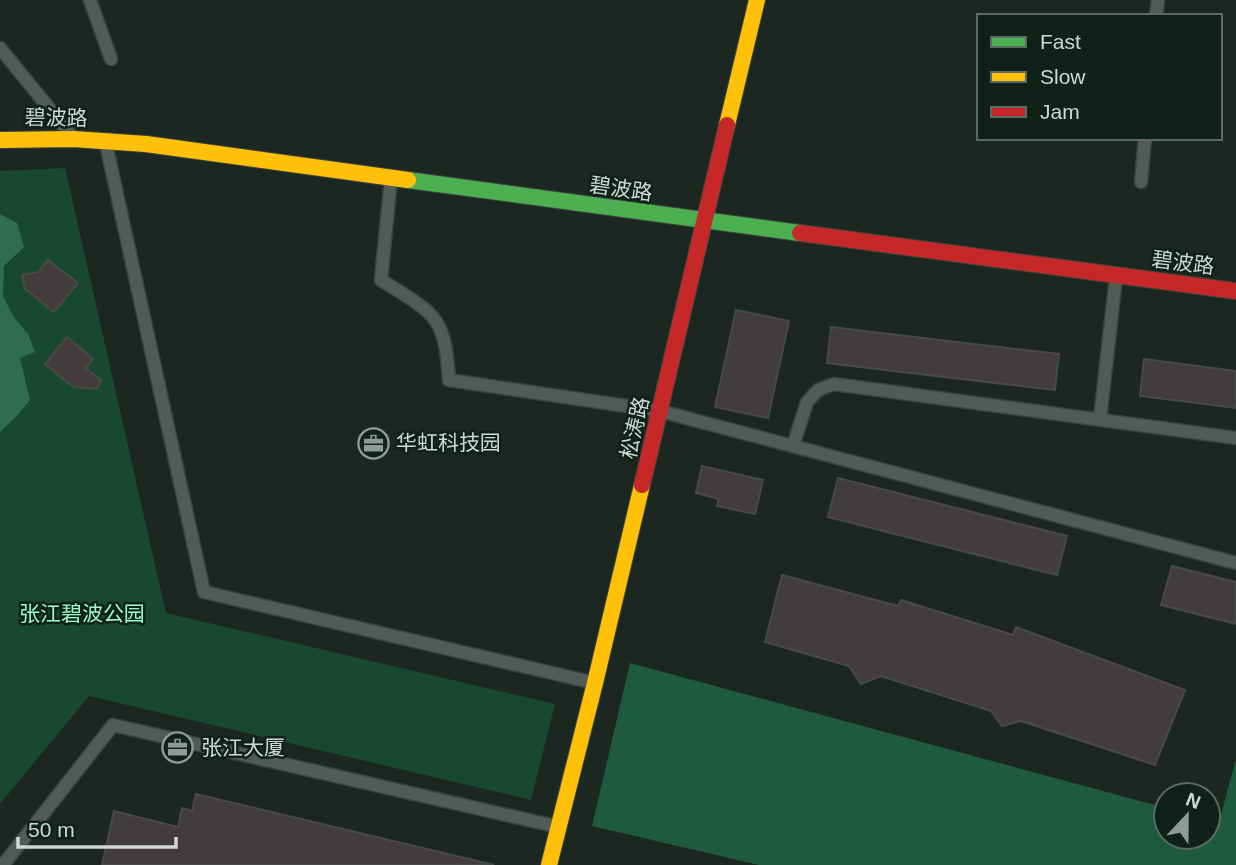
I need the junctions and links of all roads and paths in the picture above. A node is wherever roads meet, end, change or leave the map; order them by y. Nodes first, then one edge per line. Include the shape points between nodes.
1 (90, 0) edge
2 (757, 0) edge
3 (0, 48) edge
4 (111, 59) dead end
5 (73, 138) junction
6 (0, 140) edge
7 (105, 140) junction
8 (1145, 140) edge
9 (391, 178) junction
10 (1141, 182) dead end
11 (706, 222) junction
12 (1116, 275) junction
13 (1236, 291) edge
14 (660, 411) junction
15 (1100, 419) junction
16 (1236, 438) edge
17 (793, 446) junction
18 (1236, 563) edge
19 (595, 683) junction
20 (559, 827) junction
21 (3, 865) edge
22 (549, 865) edge

1 - 4 lane
2 - 11 street, 松涛路
3 - 5 lane
5 - 6 street, 碧波路
5 - 7 street, 碧波路
7 - 9 street, 碧波路
7 - 19 lane via 204,592
8 - 10 lane
9 - 11 street, 碧波路
9 - 14 lane via 381,280 435,319 445,343 449,380
11 - 12 street, 碧波路
11 - 14 street, 松涛路
12 - 13 street, 碧波路
12 - 15 lane
14 - 17 lane
14 - 19 street, 松涛路
15 - 16 lane
15 - 17 lane via 834,384 818,390 807,402
17 - 18 lane
19 - 20 street, 松涛路
20 - 21 lane via 113,725
20 - 22 street, 松涛路

